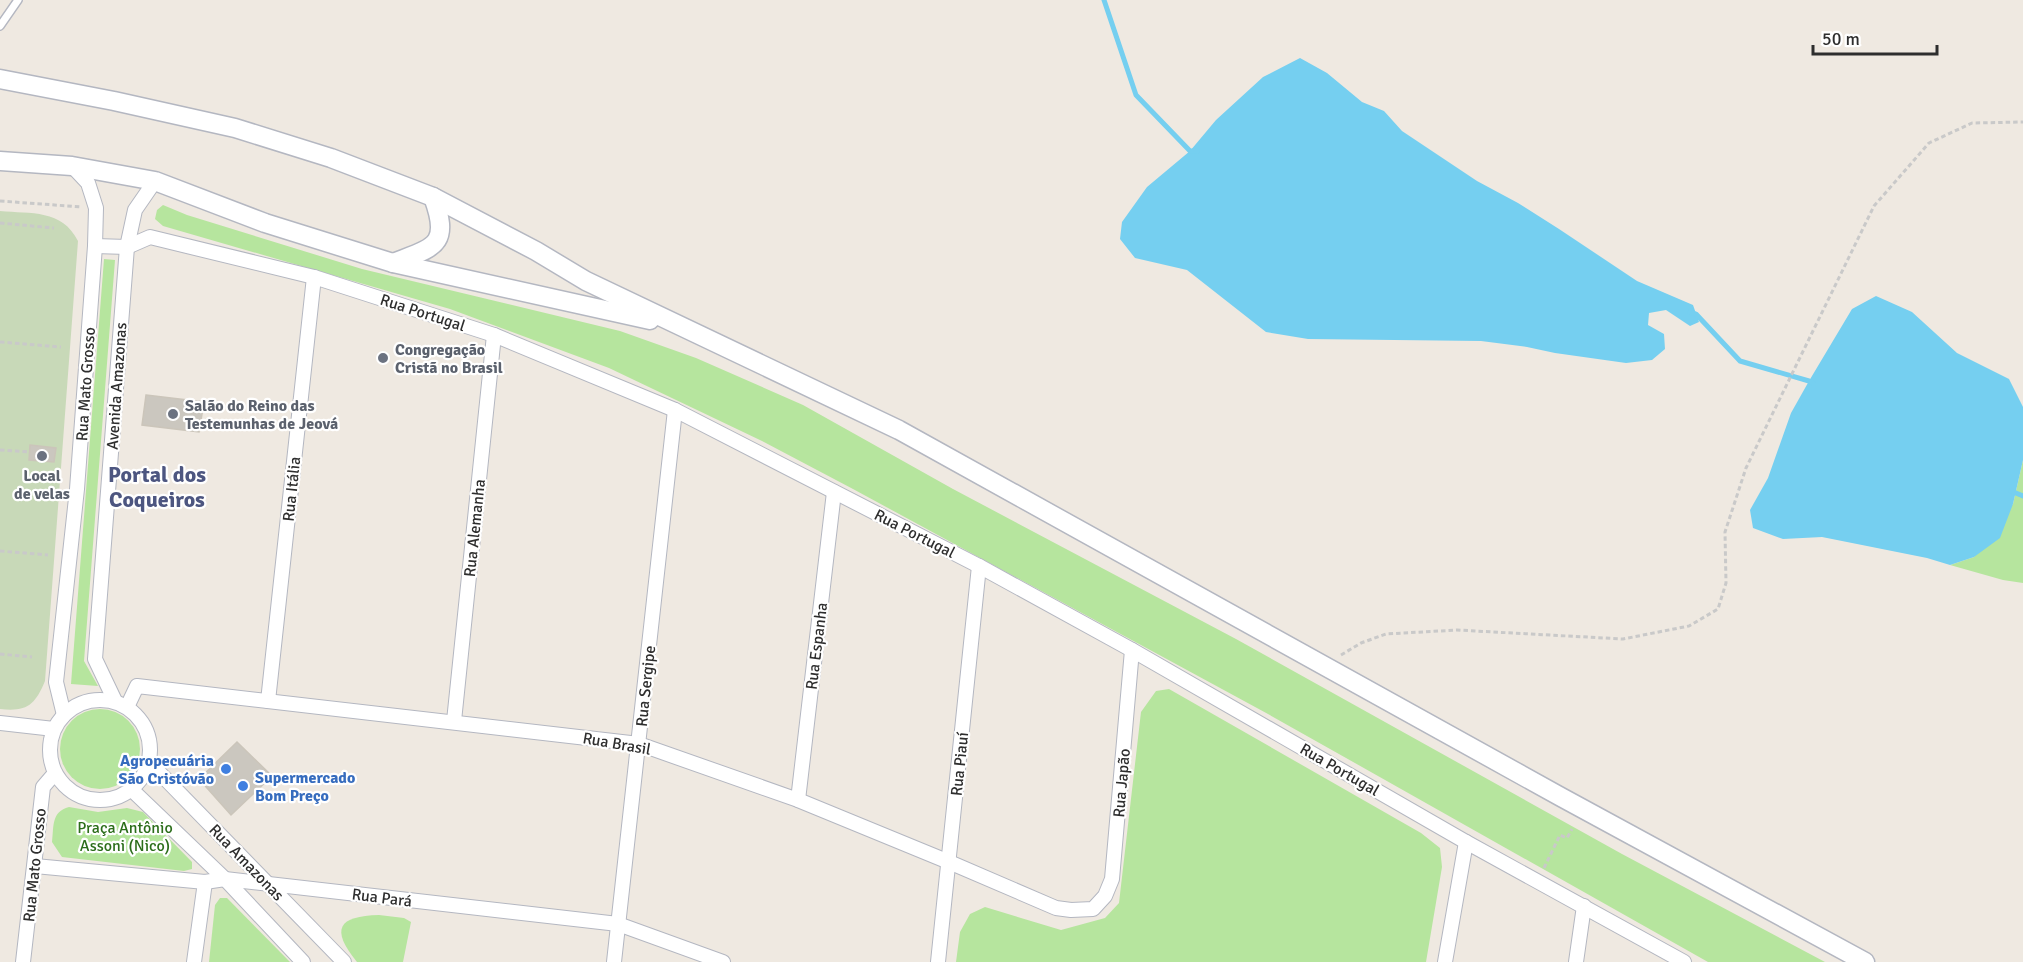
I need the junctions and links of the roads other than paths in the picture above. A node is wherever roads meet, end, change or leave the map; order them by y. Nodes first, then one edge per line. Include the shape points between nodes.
1 (18, 0) edge
2 (0, 26) edge
3 (0, 80) edge
4 (0, 161) edge
5 (72, 166) junction
6 (155, 181) junction
7 (433, 198) junction
8 (95, 246) junction
9 (127, 247) junction
10 (393, 263) junction
11 (314, 277) junction
12 (678, 326) junction
13 (495, 334) junction
14 (675, 410) junction
15 (834, 492) junction
16 (979, 566) junction
17 (1132, 650) junction
18 (268, 701) junction
19 (121, 704) junction
20 (64, 714) junction
21 (454, 721) junction
22 (0, 723) edge
23 (54, 729) junction
24 (639, 744) junction
25 (149, 762) junction
26 (56, 773) junction
27 (131, 789) junction
28 (798, 800) junction
29 (1466, 842) junction
30 (949, 862) junction
31 (34, 866) junction
32 (225, 879) junction
33 (205, 882) junction
34 (268, 883) junction
35 (1584, 906) junction
36 (1093, 909) joint
37 (618, 924) junction
38 (23, 962) edge
39 (194, 962) edge
40 (303, 962) edge
41 (344, 962) edge
42 (614, 962) edge
43 (723, 962) edge
44 (938, 962) edge
45 (1445, 962) edge
46 (1576, 962) edge
47 (1684, 962) edge
48 (1865, 962) edge

1 - 2 lane
3 - 7 main road via 235,128 331,158
4 - 5 main road
5 - 6 main road
5 - 8 street, Rua Mato Grosso via 88,183 96,208
6 - 9 street, Avenida Amazonas via 135,210
6 - 10 main road via 265,223
7 - 10 main road via 440,216 438,242
7 - 12 main road
8 - 9 street, Rua Portugal
8 - 20 street, Rua Mato Grosso via 77,489 56,682
9 - 11 street, Rua Portugal via 150,237
9 - 19 street, Avenida Amazonas via 95,659
10 - 12 main road
11 - 13 street, Rua Portugal
11 - 18 street, Rua Itália
12 - 48 main road via 898,430
13 - 14 street, Rua Portugal
13 - 21 street, Rua Alemanha
14 - 15 street, Rua Portugal
14 - 24 street, Rua Sergipe
15 - 16 street, Rua Portugal
15 - 28 street, Rua Espanha
16 - 17 street, Rua Portugal
16 - 30 street, Rua Piauí
17 - 29 street, Rua Portugal
17 - 36 street, Rua Japão via 1112,879 1105,896
18 - 19 street, Rua Brasil via 137,686
18 - 21 street, Rua Brasil
19 - 20 street via 102,699 88,701
19 - 25 street via 145,725 151,749
20 - 23 street
21 - 24 street, Rua Brasil
22 - 23 street
23 - 26 street via 50,751
24 - 28 street, Rua Brasil
24 - 37 street, Rua Sergipe
25 - 27 street
25 - 34 street, Rua Amazonas
26 - 27 street via 70,789 90,799 118,797
26 - 31 street, Rua Mato Grosso via 43,788
27 - 32 street, Rua Amazonas
28 - 30 street, Rua Brasil
29 - 35 street, Rua Portugal
29 - 45 street
30 - 36 street, Rua Brasil via 1056,908
30 - 44 street, Rua Piauí
31 - 33 street, Rua Pará
31 - 38 street, Rua Mato Grosso
32 - 33 street, Rua Pará
32 - 34 street, Rua Pará
32 - 40 street, Rua Amazonas
33 - 39 street
34 - 37 street, Rua Pará
34 - 41 street, Rua Amazonas
35 - 46 street
35 - 47 street, Rua Portugal
37 - 42 street, Rua Sergipe
37 - 43 street, Rua Pará

